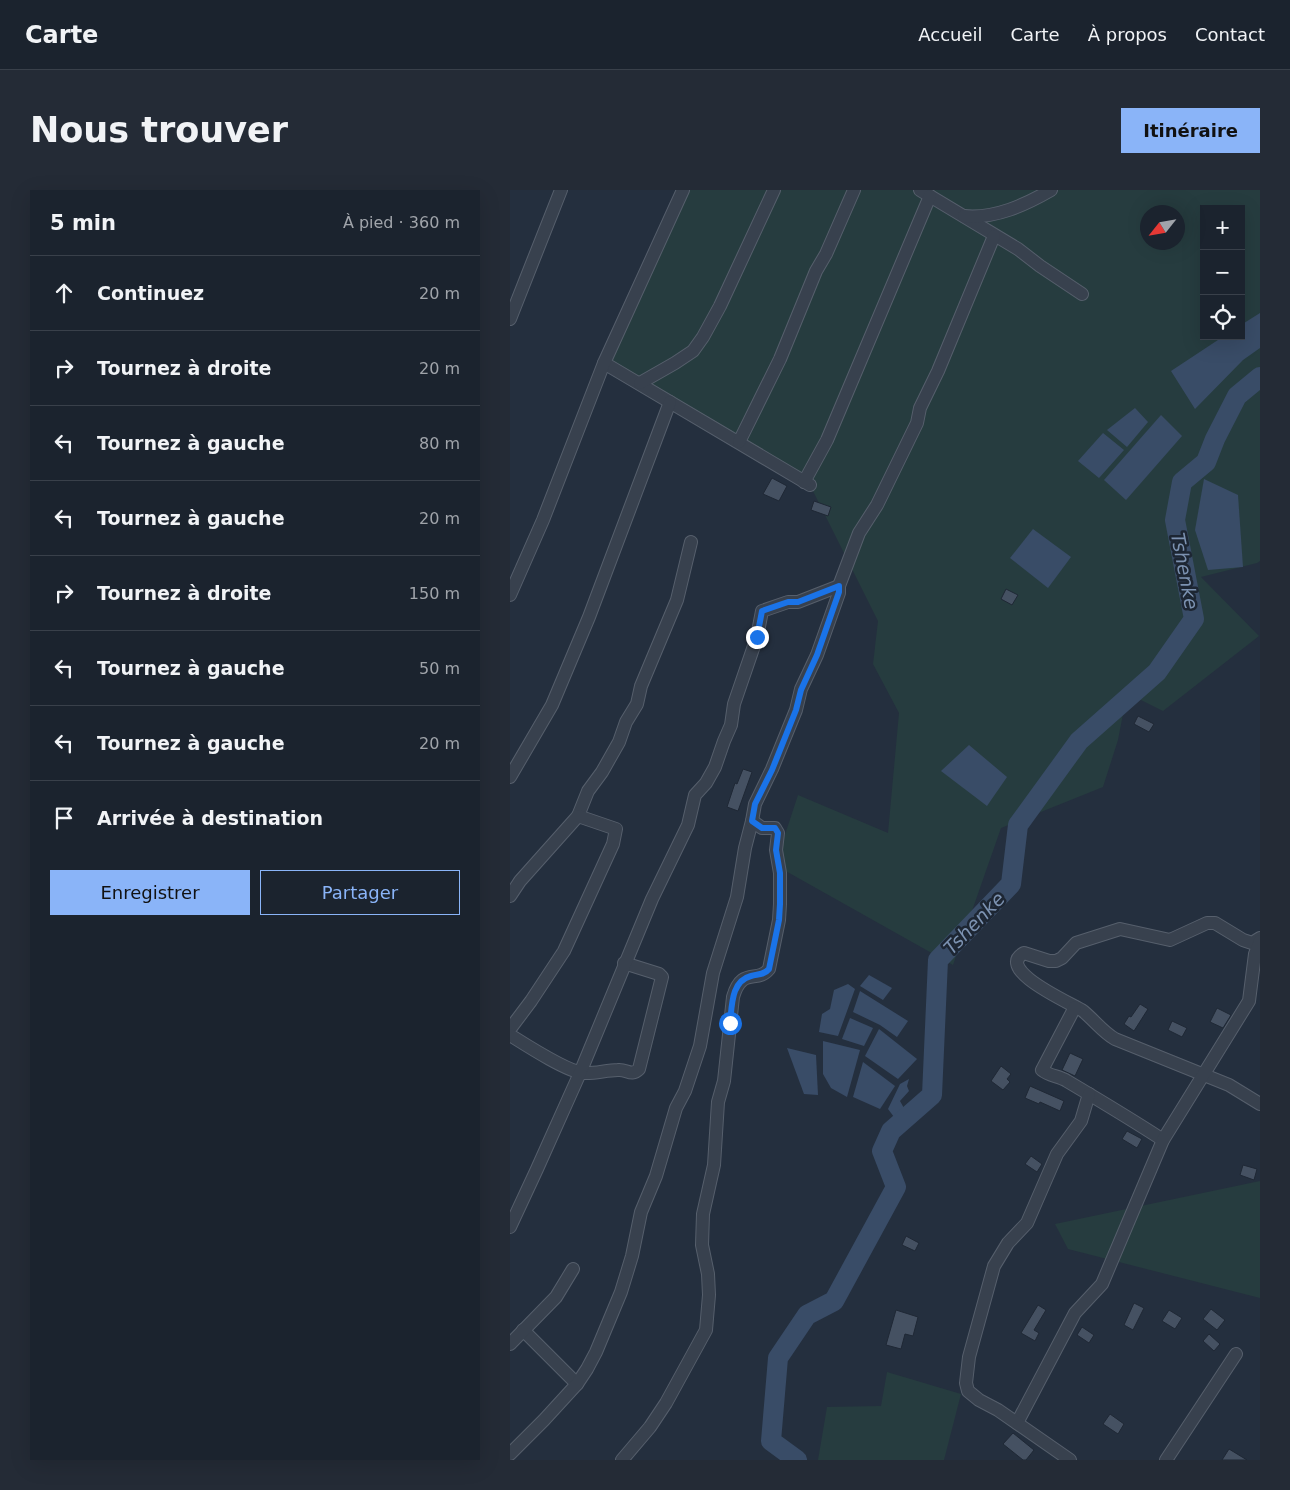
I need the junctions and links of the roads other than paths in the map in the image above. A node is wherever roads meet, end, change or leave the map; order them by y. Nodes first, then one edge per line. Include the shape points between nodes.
1 (561, 190) edge
2 (774, 190) edge
3 (854, 190) edge
4 (1051, 190) edge
5 (679, 191) edge
6 (925, 193) edge
7 (962, 216) junction
8 (994, 236) junction
9 (1082, 294) dead end
10 (510, 319) edge
11 (604, 362) junction
12 (640, 384) junction
13 (670, 402) junction
14 (739, 442) junction
15 (691, 542) dead end
16 (839, 586) junction
17 (511, 591) edge
18 (510, 777) edge
19 (578, 816) junction
20 (752, 821) junction
21 (510, 896) edge
22 (1260, 939) edge
23 (624, 963) junction
24 (1075, 1006) junction
25 (510, 1029) edge
26 (510, 1035) edge
27 (580, 1073) junction
28 (1204, 1075) junction
29 (1089, 1094) junction
30 (1260, 1104) edge
31 (1163, 1140) junction
32 (510, 1227) edge
33 (573, 1269) dead end
34 (523, 1330) junction
35 (510, 1344) edge
36 (1236, 1354) dead end
37 (577, 1384) junction
38 (1017, 1423) junction
39 (510, 1454) edge
40 (622, 1460) edge
41 (1070, 1460) edge
42 (1166, 1460) edge

1 - 10 street
2 - 12 street via 703,337 693,350
3 - 14 street via 780,359
4 - 7 street via 993,215
5 - 11 street
6 - 7 street
6 - 14 street via 807,484
7 - 8 street
8 - 9 street
8 - 16 street via 920,408 917,422 877,505 859,533
11 - 12 street
11 - 17 street via 543,520
12 - 13 street
13 - 14 street
13 - 18 street via 589,617 552,704
15 - 19 street via 677,600 641,686 637,704 619,742 588,791
16 - 20 street via 817,655 772,770 755,804
16 - 23 street via 798,602 762,611 757,637 734,704 731,725 715,767 695,795 688,825
19 - 21 street
19 - 25 street via 617,832 564,951
20 - 37 street via 737,897 713,973 700,1046 641,1212 621,1292 596,1352
20 - 40 street via 762,828 775,828 778,833 779,920 769,969 766,973 742,979 733,997 724,1081 718,1102 714,1165 702,1223 709,1294 706,1330 666,1403
22 - 24 street via 1252,944 1216,923 1206,923 1170,940 1120,929 1076,943 1056,960 1024,953 1020,955 1020,970 1043,990
22 - 28 street via 1249,1001
23 - 27 street
23 - 27 street via 662,977 639,1069 632,1074 618,1070
24 - 28 street via 1115,1039
24 - 29 street via 1042,1070
26 - 27 street
27 - 32 street
28 - 30 street via 1241,1091
28 - 31 street
29 - 31 street
29 - 38 street via 1081,1122 1058,1154 1027,1223 1008,1242 994,1266 969,1357 968,1391
31 - 38 street via 1102,1284 1075,1314
33 - 34 street via 556,1297
34 - 35 street
34 - 37 street
36 - 42 street
37 - 39 street
38 - 41 street

